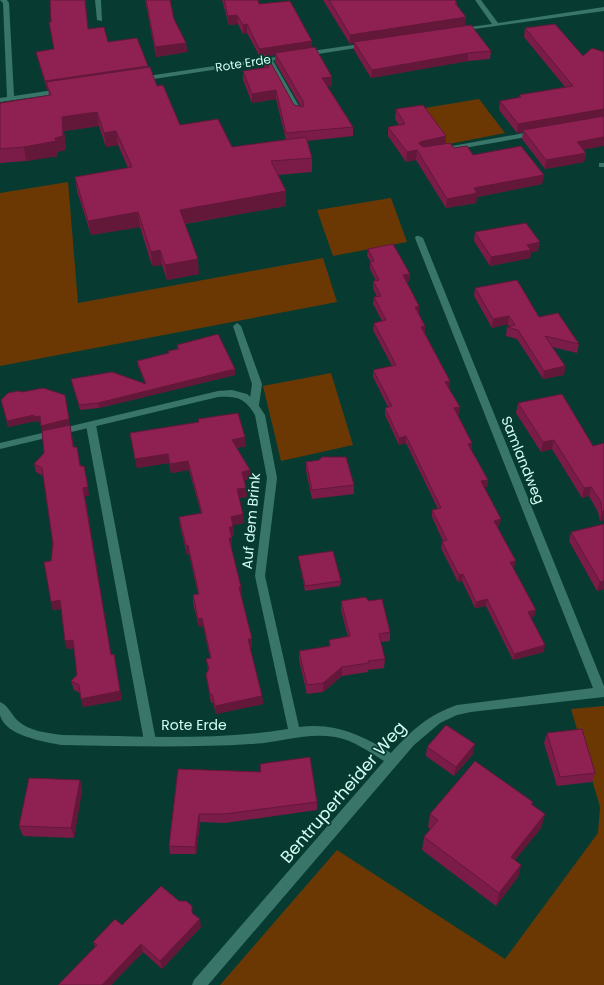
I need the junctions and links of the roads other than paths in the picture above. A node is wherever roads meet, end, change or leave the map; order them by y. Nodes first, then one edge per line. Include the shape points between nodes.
1 (3, 0) edge
2 (98, 0) edge
3 (478, 0) edge
4 (604, 9) edge
5 (100, 20) dead end
6 (496, 25) junction
7 (457, 31) edge
8 (371, 44) edge
9 (301, 54) edge
10 (293, 56) edge
11 (269, 59) junction
12 (133, 80) edge
13 (64, 90) edge
14 (10, 98) junction
15 (0, 100) edge
16 (299, 113) edge
17 (545, 132) edge
18 (431, 152) edge
19 (419, 238) dead end
20 (237, 326) dead end
21 (254, 405) junction
22 (91, 425) junction
23 (0, 446) edge
24 (602, 693) edge
25 (0, 707) edge
26 (295, 733) junction
27 (150, 741) junction
28 (392, 760) junction
29 (199, 985) edge

1 - 14 street via 6,3
2 - 5 street
3 - 6 street
4 - 6 street
6 - 7 street
8 - 9 street
10 - 11 street, Rote Erde
11 - 12 street, Rote Erde
11 - 16 street
13 - 14 street
14 - 15 street
17 - 18 street
19 - 24 street, Samlandweg
20 - 21 street via 257,384
21 - 22 street via 244,396 232,393 218,394
21 - 26 street, Auf dem Brink via 260,415 272,478 260,576
22 - 23 street
22 - 27 street
24 - 28 street, Bentruperheider Weg via 453,710 437,717
25 - 27 street, Rote Erde via 14,725 36,736 62,740
26 - 27 street, Rote Erde via 247,740
26 - 28 street, Rote Erde via 321,731 350,735 364,741
28 - 29 street, Bentruperheider Weg

